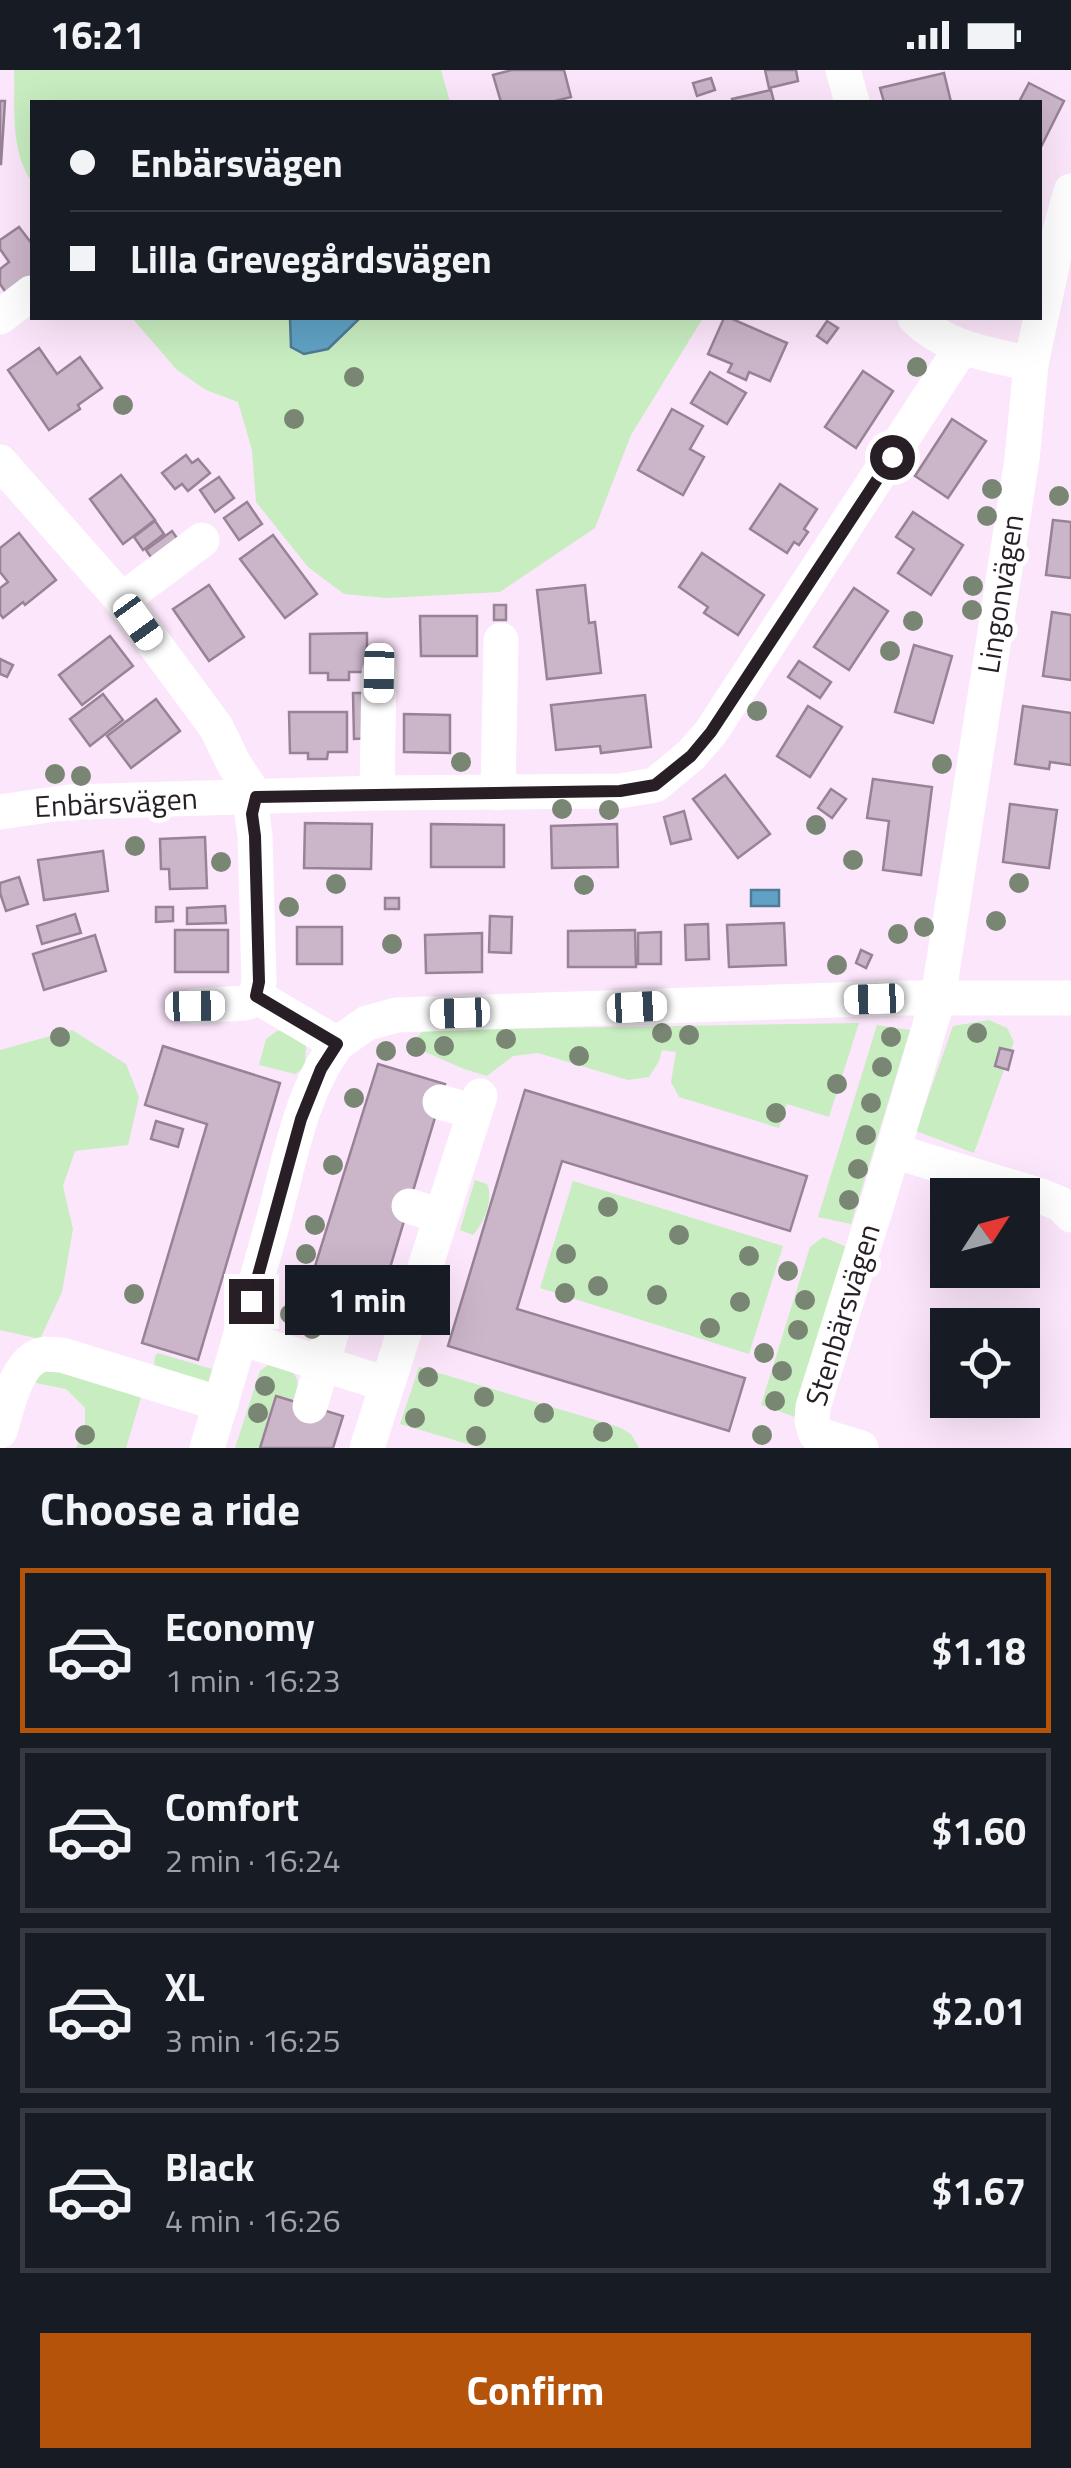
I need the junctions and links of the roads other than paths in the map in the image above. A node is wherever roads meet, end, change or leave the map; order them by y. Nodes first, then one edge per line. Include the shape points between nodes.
1 (843, 70) edge
2 (851, 100) edge
3 (1071, 191) edge
4 (1060, 292) edge
5 (30, 293) edge
6 (0, 318) edge
7 (917, 320) edge
8 (962, 347) junction
9 (1031, 364) junction
10 (0, 462) edge
11 (202, 540) dead end
12 (122, 600) junction
13 (500, 640) dead end
14 (379, 673) dead end
15 (498, 793) junction
16 (377, 794) junction
17 (256, 797) junction
18 (0, 812) edge
19 (256, 996) junction
20 (938, 998) junction
21 (1071, 998) edge
22 (195, 1006) dead end
23 (337, 1044) junction
24 (440, 1102) dead end
25 (894, 1151) junction
26 (1071, 1215) edge
27 (336, 1318) dead end
28 (241, 1338) junction
29 (322, 1364) junction
30 (386, 1384) junction
31 (220, 1404) junction
32 (310, 1406) dead end
33 (0, 1431) edge
34 (814, 1441) edge
35 (207, 1448) edge
36 (366, 1448) edge
37 (861, 1448) edge

1 - 2 street
3 - 4 street, Lingonvägen via 1057,242
4 - 9 street, Lingonvägen
5 - 6 street
7 - 8 street
8 - 9 street
8 - 15 street, Enbärsvägen via 691,756 647,787
9 - 20 street, Lingonvägen
10 - 12 street
11 - 12 street
12 - 17 street via 216,727
13 - 15 street
14 - 16 street
15 - 16 street, Enbärsvägen
16 - 17 street, Enbärsvägen
17 - 18 street, Enbärsvägen via 68,802
17 - 19 street
19 - 22 street via 246,1003
19 - 23 street
20 - 21 street
20 - 23 street via 397,1015 366,1024
20 - 25 street, Stenbärsvägen
23 - 28 street via 301,1119
24 - 30 street via 477,1104 424,1211
25 - 26 street via 1041,1196
25 - 34 street, Stenbärsvägen via 813,1407
27 - 29 street
28 - 29 street
28 - 31 street
29 - 30 street
29 - 32 street
30 - 36 street
31 - 33 street via 45,1354 16,1380
31 - 35 street
34 - 37 street, Stenbärsvägen

